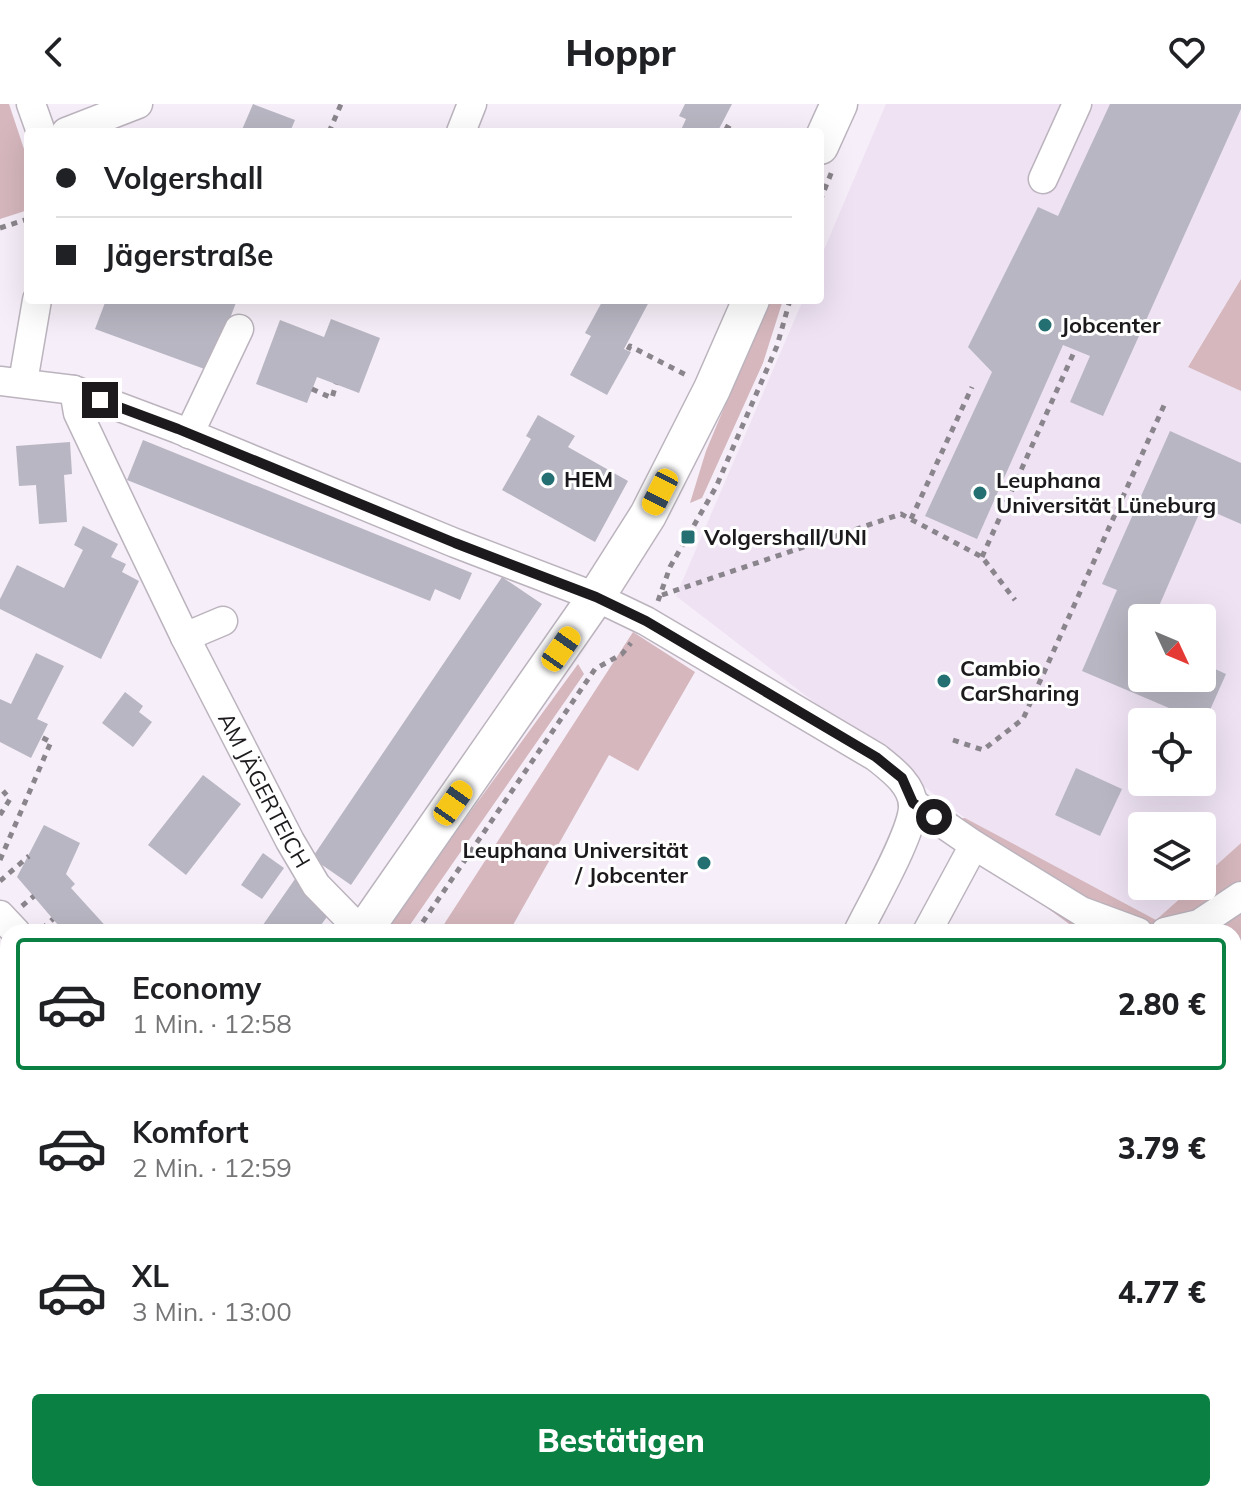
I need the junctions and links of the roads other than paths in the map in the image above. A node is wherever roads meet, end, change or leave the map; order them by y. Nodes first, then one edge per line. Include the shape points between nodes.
1 (31, 104) edge
2 (138, 104) edge
3 (472, 104) edge
4 (839, 104) edge
5 (1077, 104) edge
6 (40, 128) edge
7 (76, 128) edge
8 (463, 128) edge
9 (824, 137) edge
10 (1043, 179) dead end
11 (36, 304) edge
12 (749, 304) edge
13 (239, 329) dead end
14 (12, 382) edge
15 (74, 390) junction
16 (189, 434) junction
17 (596, 597) junction
18 (223, 621) dead end
19 (185, 637) junction
20 (913, 803) junction
21 (974, 845) junction
22 (1241, 896) edge
23 (355, 924) edge
24 (369, 924) edge
25 (862, 924) edge
26 (931, 924) edge
27 (1116, 924) edge
28 (1199, 924) edge

1 - 6 street
2 - 7 street
3 - 8 street
4 - 9 main road
5 - 10 street
11 - 14 street
12 - 17 main road via 712,389
13 - 16 street
14 - 15 street
15 - 16 street
15 - 19 street, AM JÄGERTEICH via 78,413
16 - 17 street
17 - 20 street via 876,757 902,778
17 - 24 main road
18 - 19 street
19 - 23 street, AM JÄGERTEICH via 316,885
20 - 21 street
20 - 25 street via 909,827
21 - 26 street
21 - 27 street via 1081,911
22 - 28 street

